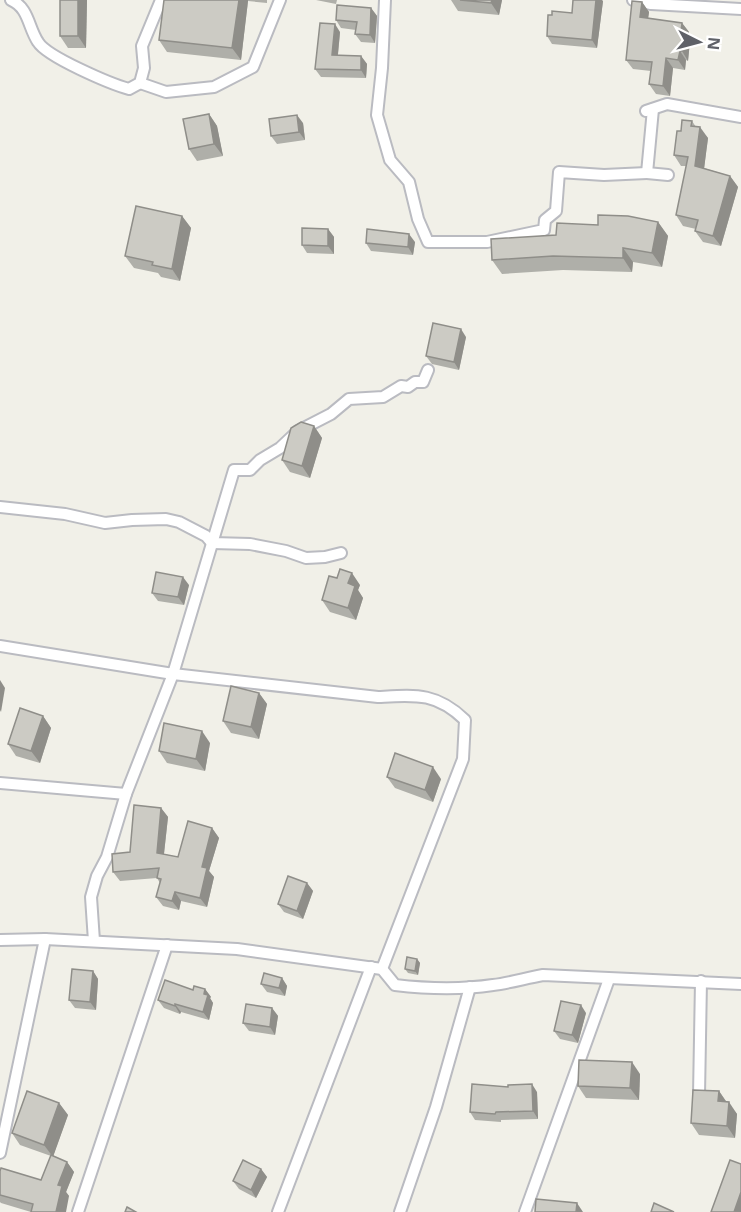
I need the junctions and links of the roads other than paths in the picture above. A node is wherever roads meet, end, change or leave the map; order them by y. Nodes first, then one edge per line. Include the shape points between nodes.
1 (11, 0) edge
2 (162, 0) edge
3 (280, 0) edge
4 (385, 0) edge
5 (633, 0) edge
6 (741, 9) edge
7 (140, 83) junction
8 (741, 117) edge
9 (647, 173) junction
10 (668, 175) dead end
11 (428, 370) dead end
12 (0, 507) edge
13 (212, 543) junction
14 (341, 553) dead end
15 (0, 646) edge
16 (173, 674) junction
17 (0, 783) edge
18 (126, 794) junction
19 (45, 939) junction
20 (0, 940) edge
21 (94, 941) junction
22 (167, 945) junction
23 (376, 968) junction
24 (609, 979) junction
25 (700, 981) junction
26 (741, 984) edge
27 (470, 987) junction
28 (699, 1095) edge
29 (0, 1153) edge
30 (78, 1212) edge
31 (278, 1212) edge
32 (400, 1212) edge
33 (525, 1212) edge

1 - 7 street via 23,9 38,44 48,52 110,84 129,89
2 - 7 street via 142,46 144,68
3 - 7 street via 253,67 214,87 166,92
4 - 9 street via 377,115 390,160 409,182 428,242 487,242 544,230 545,220 556,211 559,172
5 - 6 street
8 - 9 street via 667,104 649,110
9 - 10 street
11 - 13 street via 423,382 401,386 383,397 350,399 332,414 298,430 250,470 234,470
12 - 13 street via 66,514 105,523 166,519 206,536
13 - 14 street via 250,544 306,558
13 - 16 street
15 - 16 street
16 - 18 street
16 - 23 street via 378,697 431,698 446,704 465,720 463,759
17 - 18 street
18 - 21 street via 91,897
19 - 20 street
19 - 21 street
19 - 29 street
21 - 22 street
22 - 23 street via 237,949
22 - 30 street
23 - 27 street via 395,985 437,990
23 - 31 street
24 - 25 street
24 - 27 street via 543,975
24 - 33 street
25 - 26 street
25 - 28 street
27 - 32 street via 436,1107

